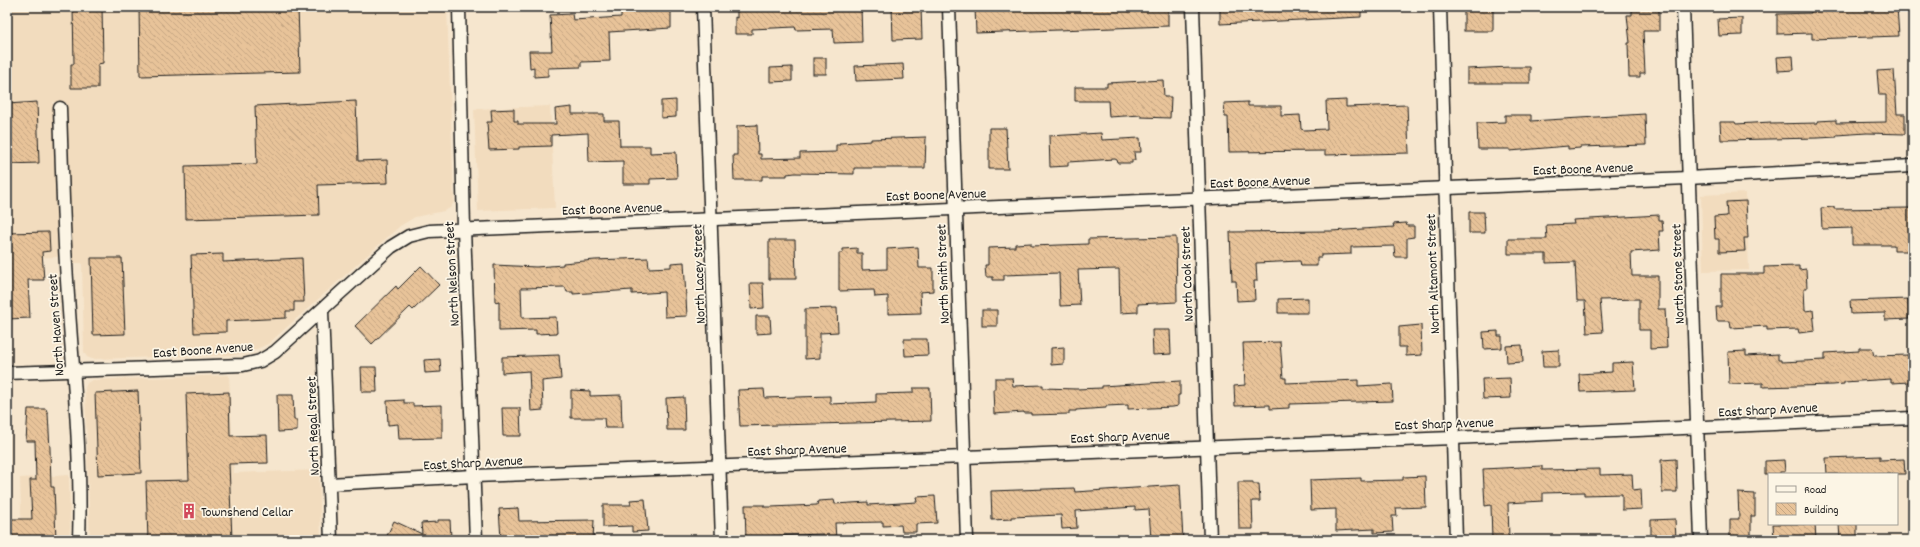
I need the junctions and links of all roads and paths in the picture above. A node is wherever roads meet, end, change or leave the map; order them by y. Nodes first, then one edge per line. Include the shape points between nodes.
1 (458, 7) edge
2 (703, 7) edge
3 (949, 7) edge
4 (1193, 7) edge
5 (1440, 7) edge
6 (1684, 7) edge
7 (60, 108) dead end
8 (1913, 166) edge
9 (1688, 178) junction
10 (1444, 189) junction
11 (1199, 198) junction
12 (954, 209) junction
13 (711, 218) junction
14 (464, 229) junction
15 (322, 312) junction
16 (74, 371) junction
17 (7, 373) edge
18 (1913, 418) edge
19 (1697, 427) junction
20 (1453, 438) junction
21 (1207, 448) junction
22 (963, 457) junction
23 (719, 467) junction
24 (474, 476) junction
25 (329, 484) junction
26 (79, 540) edge
27 (331, 540) edge
28 (476, 540) edge
29 (722, 540) edge
30 (967, 540) edge
31 (1210, 540) edge
32 (1456, 540) edge
33 (1701, 540) edge

1 - 14 street, North Nelson Street
2 - 13 street, North Lacey Street
3 - 12 street, North Smith Street
4 - 11 street, North Cook Street
5 - 10 street, North Altamont Street
6 - 9 street, North Stone Street
7 - 16 street, North Haven Street via 66,279
8 - 9 street, East Boone Avenue
9 - 10 street, East Boone Avenue
9 - 19 street, North Stone Street
10 - 11 street, East Boone Avenue
10 - 20 street, North Altamont Street
11 - 12 street, East Boone Avenue
11 - 21 street, North Cook Street
12 - 13 street, East Boone Avenue
12 - 22 street, North Smith Street
13 - 14 street, East Boone Avenue
13 - 23 street, North Lacey Street
14 - 15 street, East Boone Avenue via 417,233 402,240 391,247
14 - 24 street, North Nelson Street
15 - 16 street, East Boone Avenue via 275,352 260,361 243,365
15 - 25 street, North Regal Street
16 - 17 street, East Boone Avenue
16 - 26 street, North Haven Street
18 - 19 street, East Sharp Avenue
19 - 20 street, East Sharp Avenue
19 - 33 street, North Stone Street
20 - 21 street, East Sharp Avenue
20 - 32 street, North Altamont Street
21 - 22 street, East Sharp Avenue
21 - 31 street, North Cook Street
22 - 23 street, East Sharp Avenue
22 - 30 street, North Smith Street
23 - 24 street, East Sharp Avenue
23 - 29 street, North Lacey Street
24 - 25 street, East Sharp Avenue
24 - 28 street, North Nelson Street
25 - 27 street, North Regal Street

